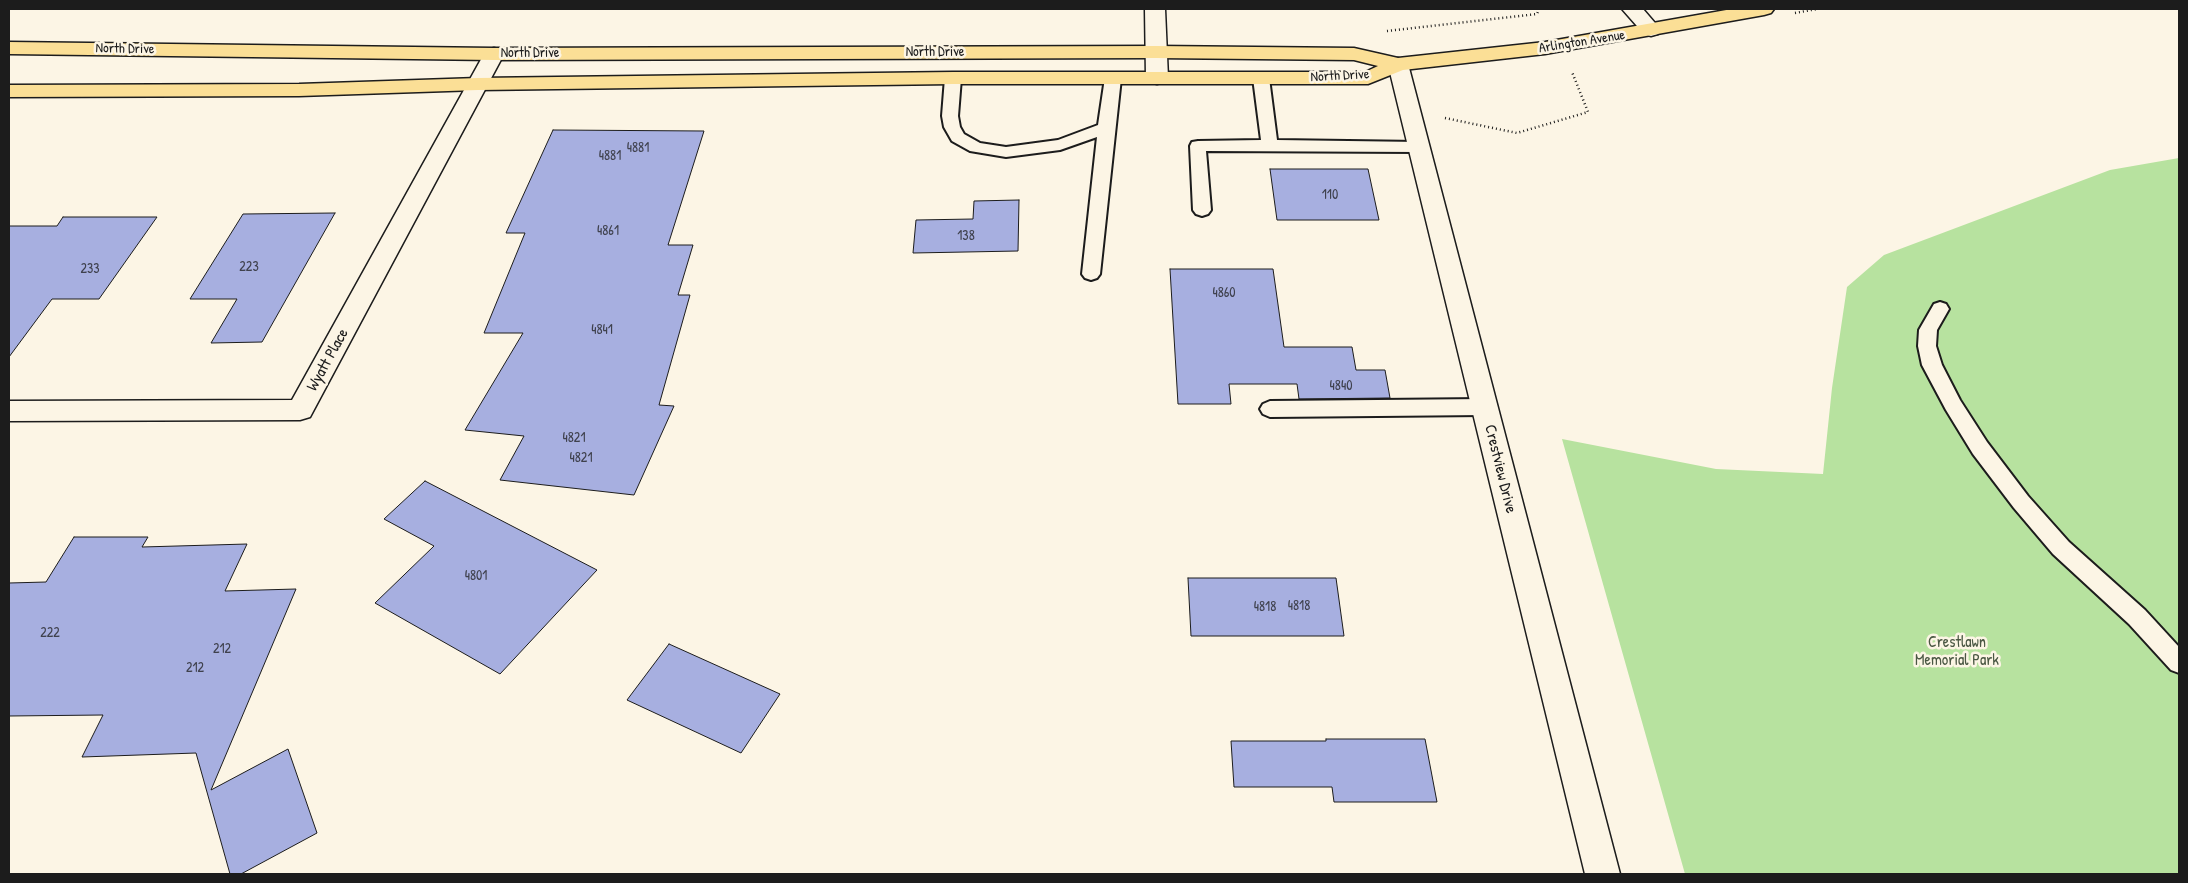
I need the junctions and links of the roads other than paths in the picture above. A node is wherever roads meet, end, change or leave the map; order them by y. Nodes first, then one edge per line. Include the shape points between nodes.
1 (1155, 9) edge
2 (1632, 9) edge
3 (1764, 9) edge
4 (1651, 30) junction
5 (9, 48) edge
6 (1156, 52) junction
7 (494, 54) junction
8 (1398, 64) junction
9 (953, 78) junction
10 (1113, 78) junction
11 (1158, 78) junction
12 (1261, 78) junction
13 (478, 84) junction
14 (9, 91) edge
15 (1106, 128) junction
16 (1270, 145) junction
17 (1419, 147) junction
18 (1202, 210) dead end
19 (1091, 274) dead end
20 (1940, 309) dead end
21 (1485, 408) junction
22 (1270, 409) dead end
23 (9, 411) edge
24 (2179, 663) edge
25 (1603, 874) edge

1 - 6 street
2 - 4 street
3 - 4 main road, Arlington Avenue
4 - 8 main road, Arlington Avenue via 1561,46
5 - 7 main road, North Drive
6 - 7 main road, North Drive
6 - 8 main road, North Drive via 1354,54
6 - 11 street
7 - 13 street, Wyatt Place
8 - 12 main road, North Drive via 1368,78
8 - 17 street, Crestview Drive
9 - 10 main road, North Drive
9 - 13 main road, North Drive
9 - 15 lane via 952,127 958,137 976,147 1006,152 1032,150 1060,145
10 - 11 main road, North Drive
10 - 15 lane
11 - 12 main road, North Drive
12 - 16 lane
13 - 14 main road, North Drive via 299,90
13 - 23 street, Wyatt Place via 300,410
15 - 19 lane
16 - 17 lane
16 - 18 lane via 1198,146
17 - 21 street, Crestview Drive
20 - 24 lane via 1928,330 1927,346 1932,365 1952,405 1980,448 2020,502 2061,548 2137,618
21 - 22 lane
21 - 25 street, Crestview Drive

